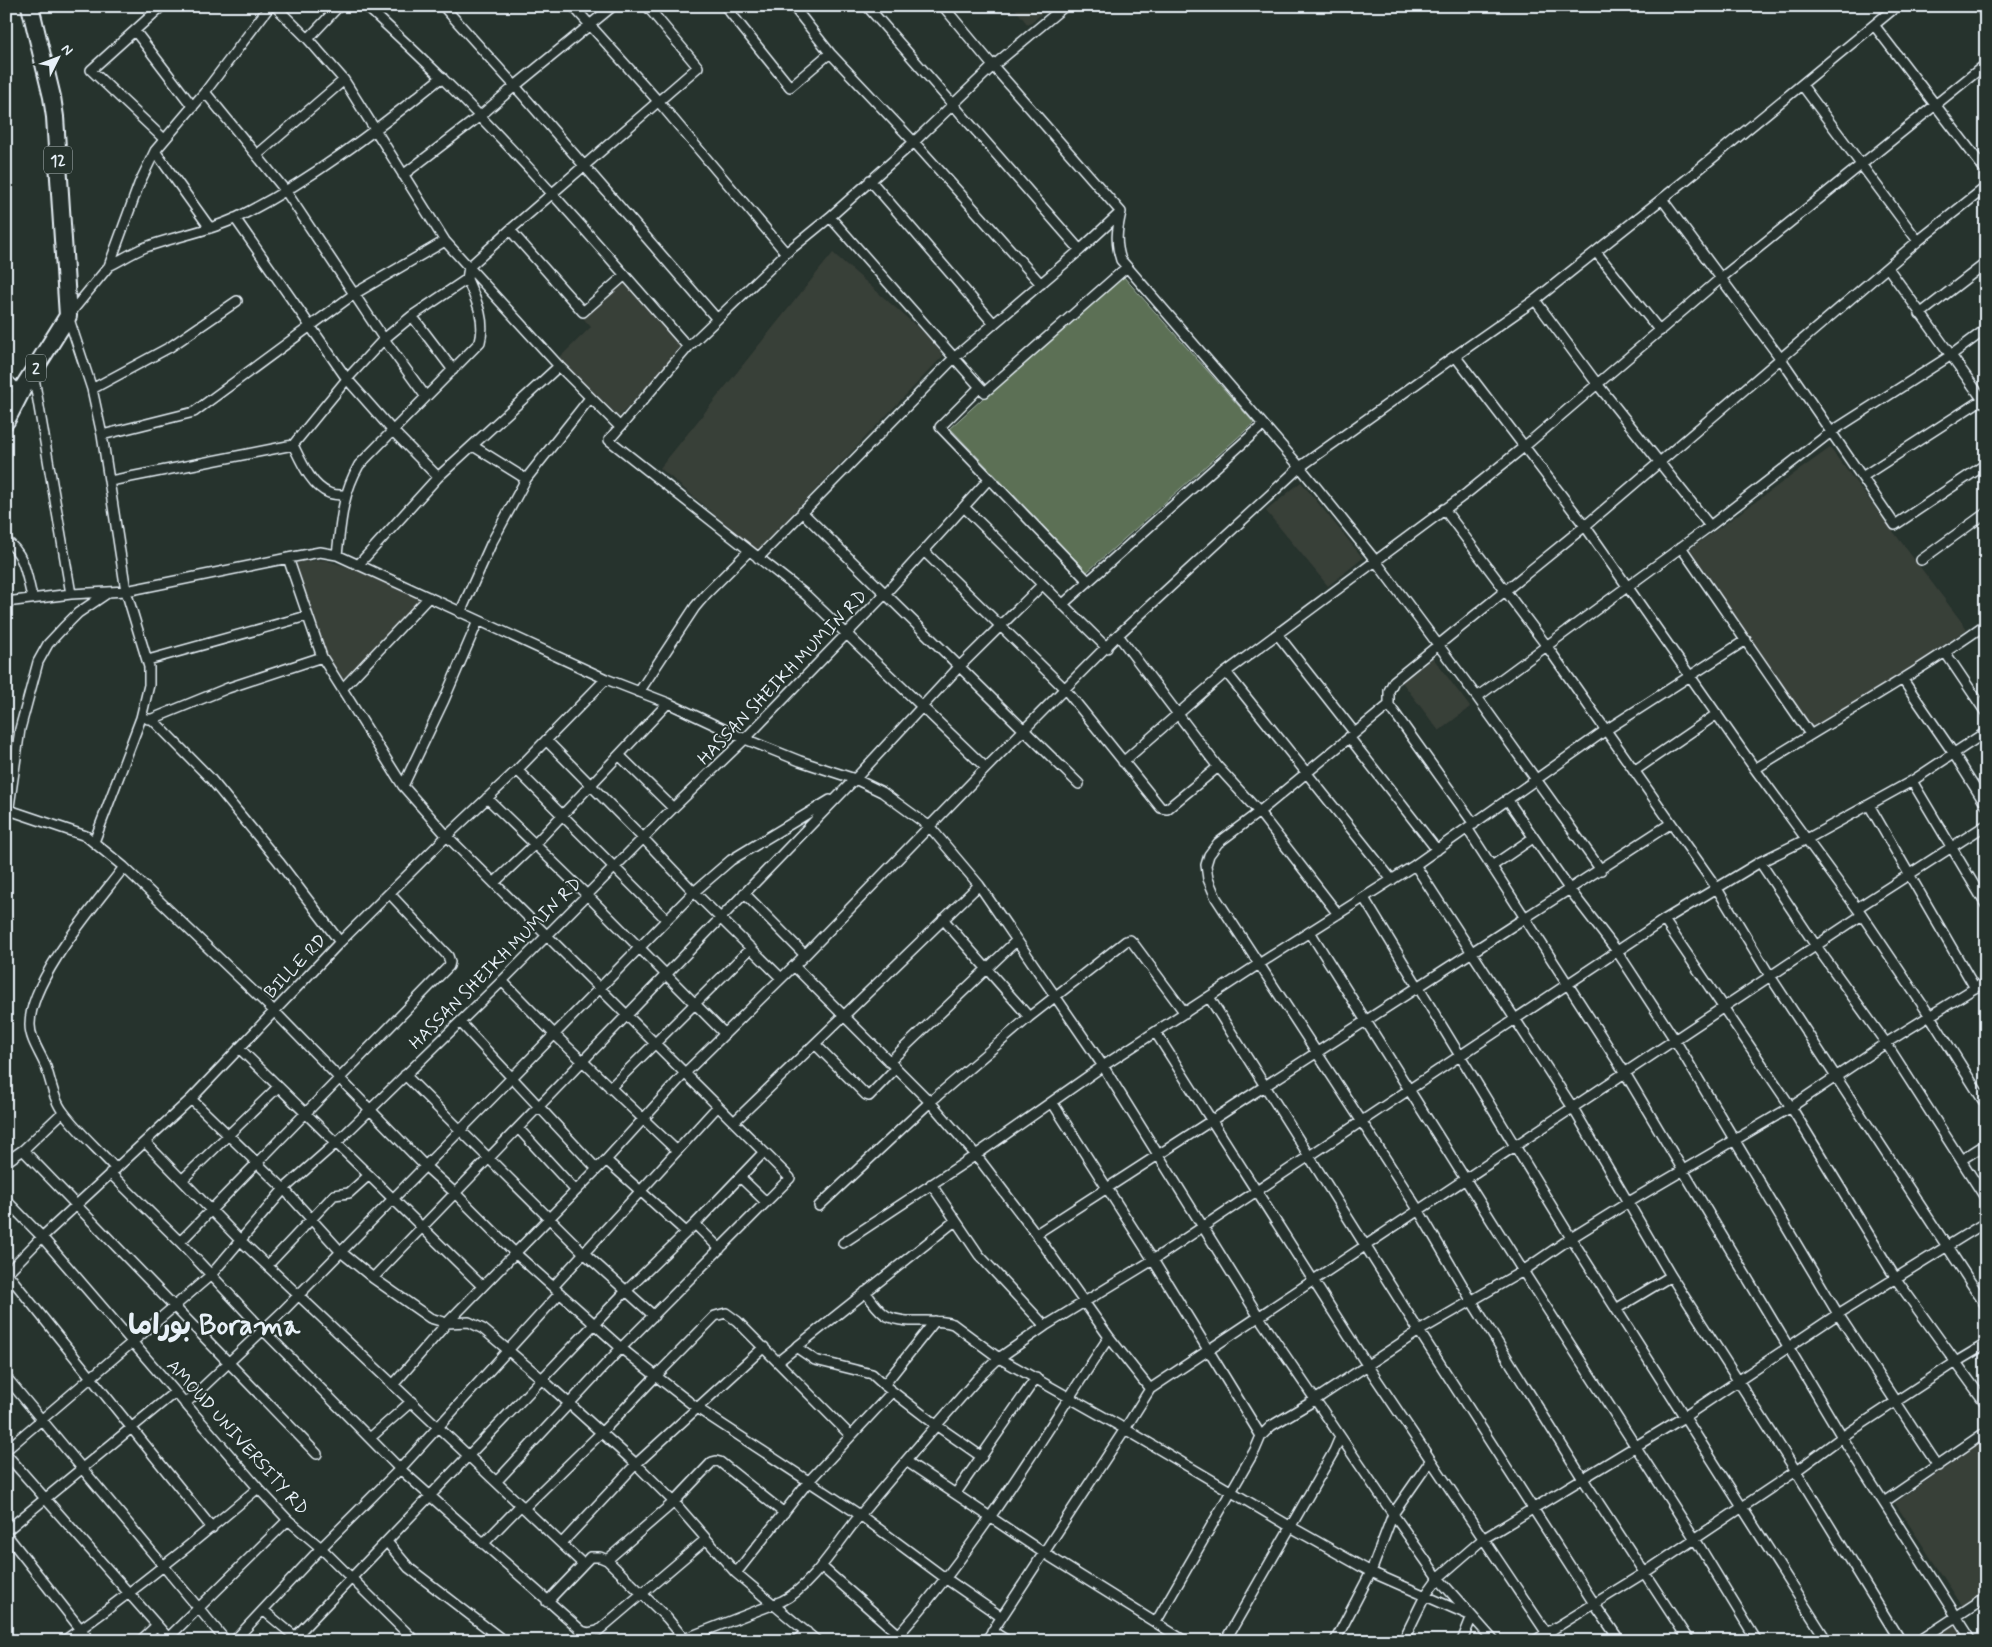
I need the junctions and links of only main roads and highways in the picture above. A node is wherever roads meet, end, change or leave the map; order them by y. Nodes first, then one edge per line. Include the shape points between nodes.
1 (30, 6) edge
2 (68, 316) joint
3 (6, 421) edge

1 - 2 highway, 12 via 55,117
2 - 3 highway, 2

